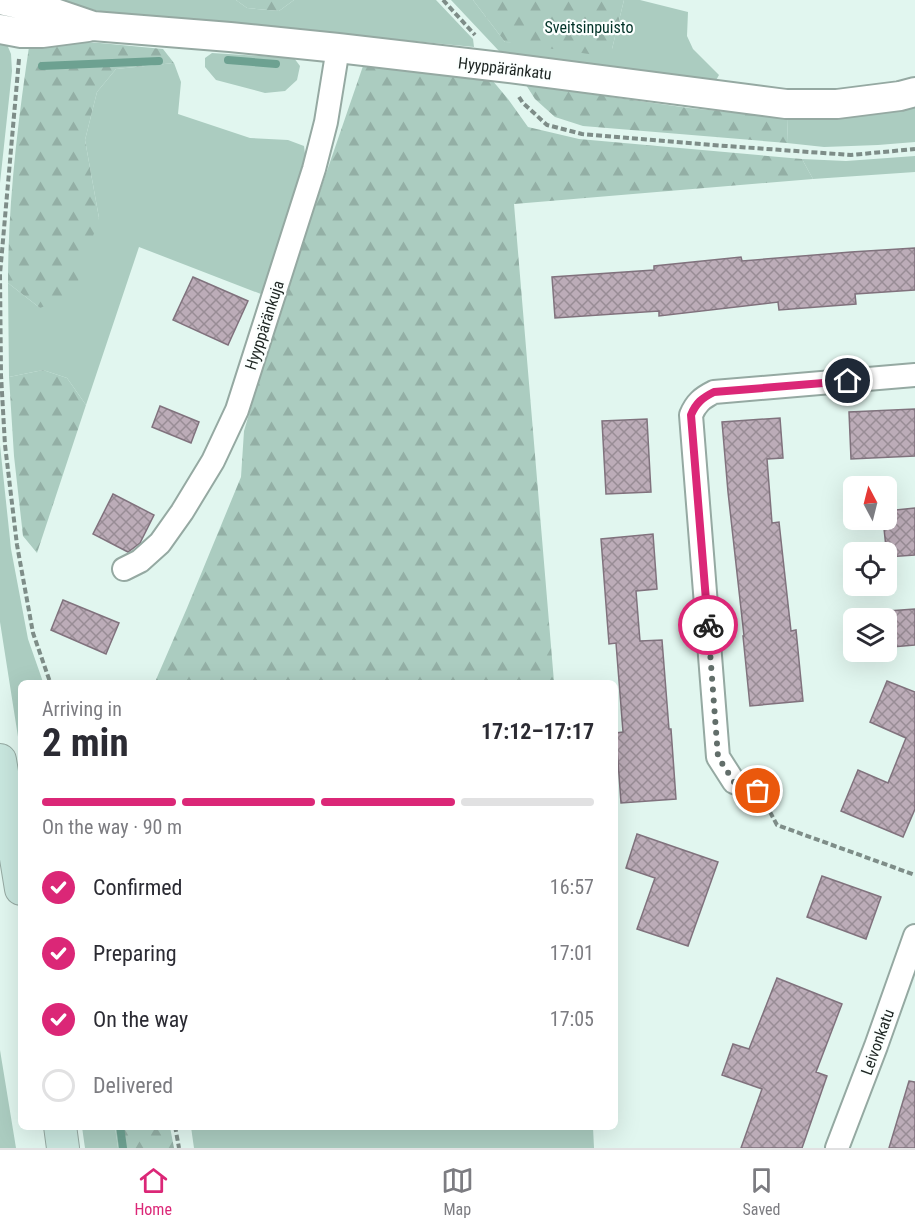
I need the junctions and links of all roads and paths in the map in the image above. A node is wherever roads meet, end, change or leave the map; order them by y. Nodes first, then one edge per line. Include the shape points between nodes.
1 (0, 0) edge
2 (443, 0) edge
3 (93, 26) junction
4 (0, 29) edge
5 (338, 48) junction
6 (19, 62) dead end
7 (501, 67) junction
8 (915, 92) edge
9 (915, 149) edge
10 (915, 375) edge
11 (124, 569) dead end
12 (49, 680) edge
13 (0, 760) edge
14 (758, 791) joint
15 (18, 871) edge
16 (915, 875) edge
17 (915, 936) edge
18 (61, 1130) edge
19 (176, 1130) edge
20 (63, 1148) edge
21 (179, 1148) edge
22 (837, 1148) edge

1 - 3 street, Hyyppäränkatu
2 - 7 path
3 - 4 street, Hyyppäränkatu via 42,33
3 - 5 street, Hyyppäränkatu
5 - 7 street, Hyyppäränkatu
5 - 11 street, Hyyppäränkuja via 314,169 237,410 213,461 160,543
6 - 12 path via 0,274 1,375 17,545 33,633
7 - 8 street, Hyyppäränkatu via 786,104 837,104
7 - 9 path via 523,103 547,125 582,134 851,155
10 - 14 street via 714,392 702,397 691,415 718,757 734,782
13 - 15 main road
14 - 16 path via 777,825
17 - 22 street, Leivonkatu
18 - 20 main road
19 - 21 path

